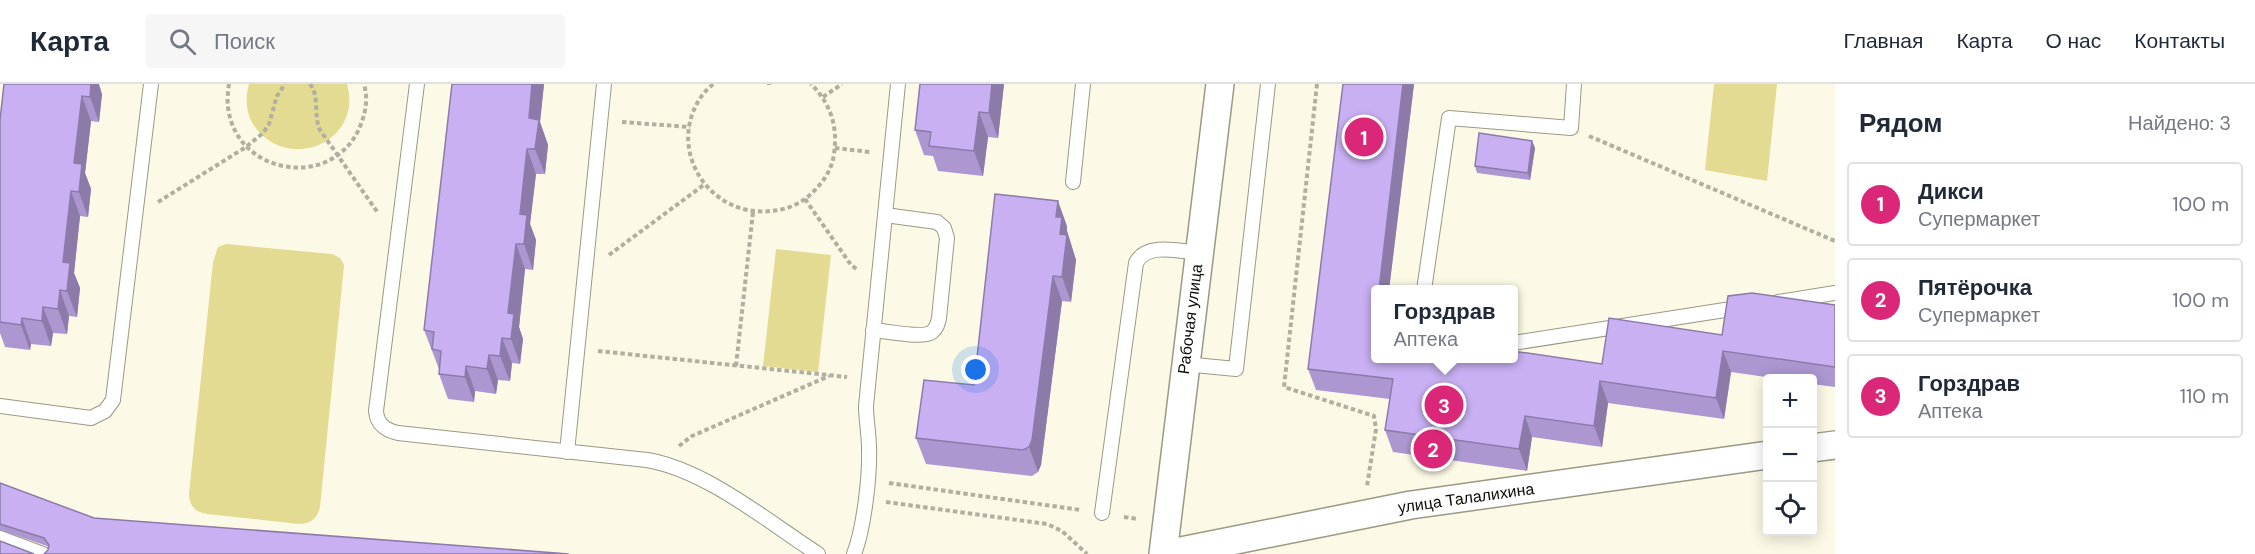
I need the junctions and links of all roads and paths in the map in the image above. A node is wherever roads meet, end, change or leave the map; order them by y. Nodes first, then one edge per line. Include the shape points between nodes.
1 (151, 84) edge
2 (229, 84) edge
3 (285, 84) edge
4 (309, 84) edge
5 (364, 84) edge
6 (417, 84) edge
7 (604, 84) edge
8 (713, 84) edge
9 (811, 84) edge
10 (842, 84) edge
11 (898, 84) edge
12 (1083, 84) edge
13 (1220, 84) edge
14 (1268, 84) edge
15 (1317, 84) edge
16 (1574, 84) edge
17 (823, 97) junction
18 (600, 121) junction
19 (690, 127) junction
20 (1571, 128) junction
21 (246, 147) junction
22 (835, 148) junction
23 (891, 154) junction
24 (337, 155) junction
25 (1073, 182) dead end
26 (705, 184) junction
27 (806, 199) junction
28 (753, 212) junction
29 (136, 215) junction
30 (885, 215) junction
31 (396, 238) junction
32 (1835, 241) edge
33 (1198, 253) junction
34 (879, 273) junction
35 (585, 274) junction
36 (1425, 285) edge
37 (1835, 293) edge
38 (873, 330) junction
39 (1518, 342) edge
40 (577, 348) junction
41 (1184, 364) junction
42 (735, 366) junction
43 (830, 376) junction
44 (868, 380) junction
45 (0, 406) edge
46 (1835, 445) edge
47 (1817, 447) edge
48 (567, 452) junction
49 (1763, 456) edge
50 (667, 464) junction
51 (867, 480) junction
52 (1366, 489) dead end
53 (865, 499) junction
54 (1102, 513) joint
55 (0, 538) edge
56 (43, 554) edge
57 (818, 554) edge
58 (854, 554) edge
59 (1087, 554) edge
60 (1164, 554) edge

1 - 29 lane
2 - 21 path via 227,106 233,128
3 - 21 path via 269,124
4 - 24 path via 315,92 318,124
5 - 24 path via 365,113 358,133
6 - 31 lane
7 - 18 lane
8 - 19 path via 700,97
9 - 17 path
10 - 17 path
11 - 23 lane
12 - 25 lane
13 - 33 street, Рабочая улица
14 - 41 lane via 1236,369
15 - 52 path via 1284,387 1374,416 1376,429
16 - 20 lane
17 - 22 path via 833,116
18 - 19 path
18 - 35 lane
19 - 26 path via 688,146
20 - 32 path
20 - 36 lane via 1449,118
21 - 24 path via 263,160 285,168 307,168
21 - 29 path
22 - 23 path
22 - 27 path via 822,183
23 - 30 lane
24 - 31 path
26 - 28 path via 732,207
26 - 35 path
27 - 28 path via 782,210
27 - 34 path via 853,268
28 - 42 path
29 - 45 lane via 115,392 110,406 98,415 83,418
30 - 34 lane
30 - 38 lane via 941,224 947,238 939,318 932,332 917,335
31 - 48 lane via 376,411 380,424 398,433
33 - 41 street, Рабочая улица
33 - 54 lane via 1153,250 1142,254 1136,263
34 - 38 lane
35 - 40 lane
37 - 39 lane
38 - 44 lane
40 - 42 path
40 - 48 lane
41 - 60 street, Рабочая улица
42 - 43 path
43 - 44 path
43 - 50 path via 692,436 679,446
44 - 51 lane
46 - 47 street
48 - 50 lane
49 - 60 street, улица Талалихина via 1411,505
50 - 57 lane via 705,480
51 - 53 lane
51 - 54 path
53 - 58 lane
53 - 59 path via 1047,524 1062,531
55 - 56 lane

